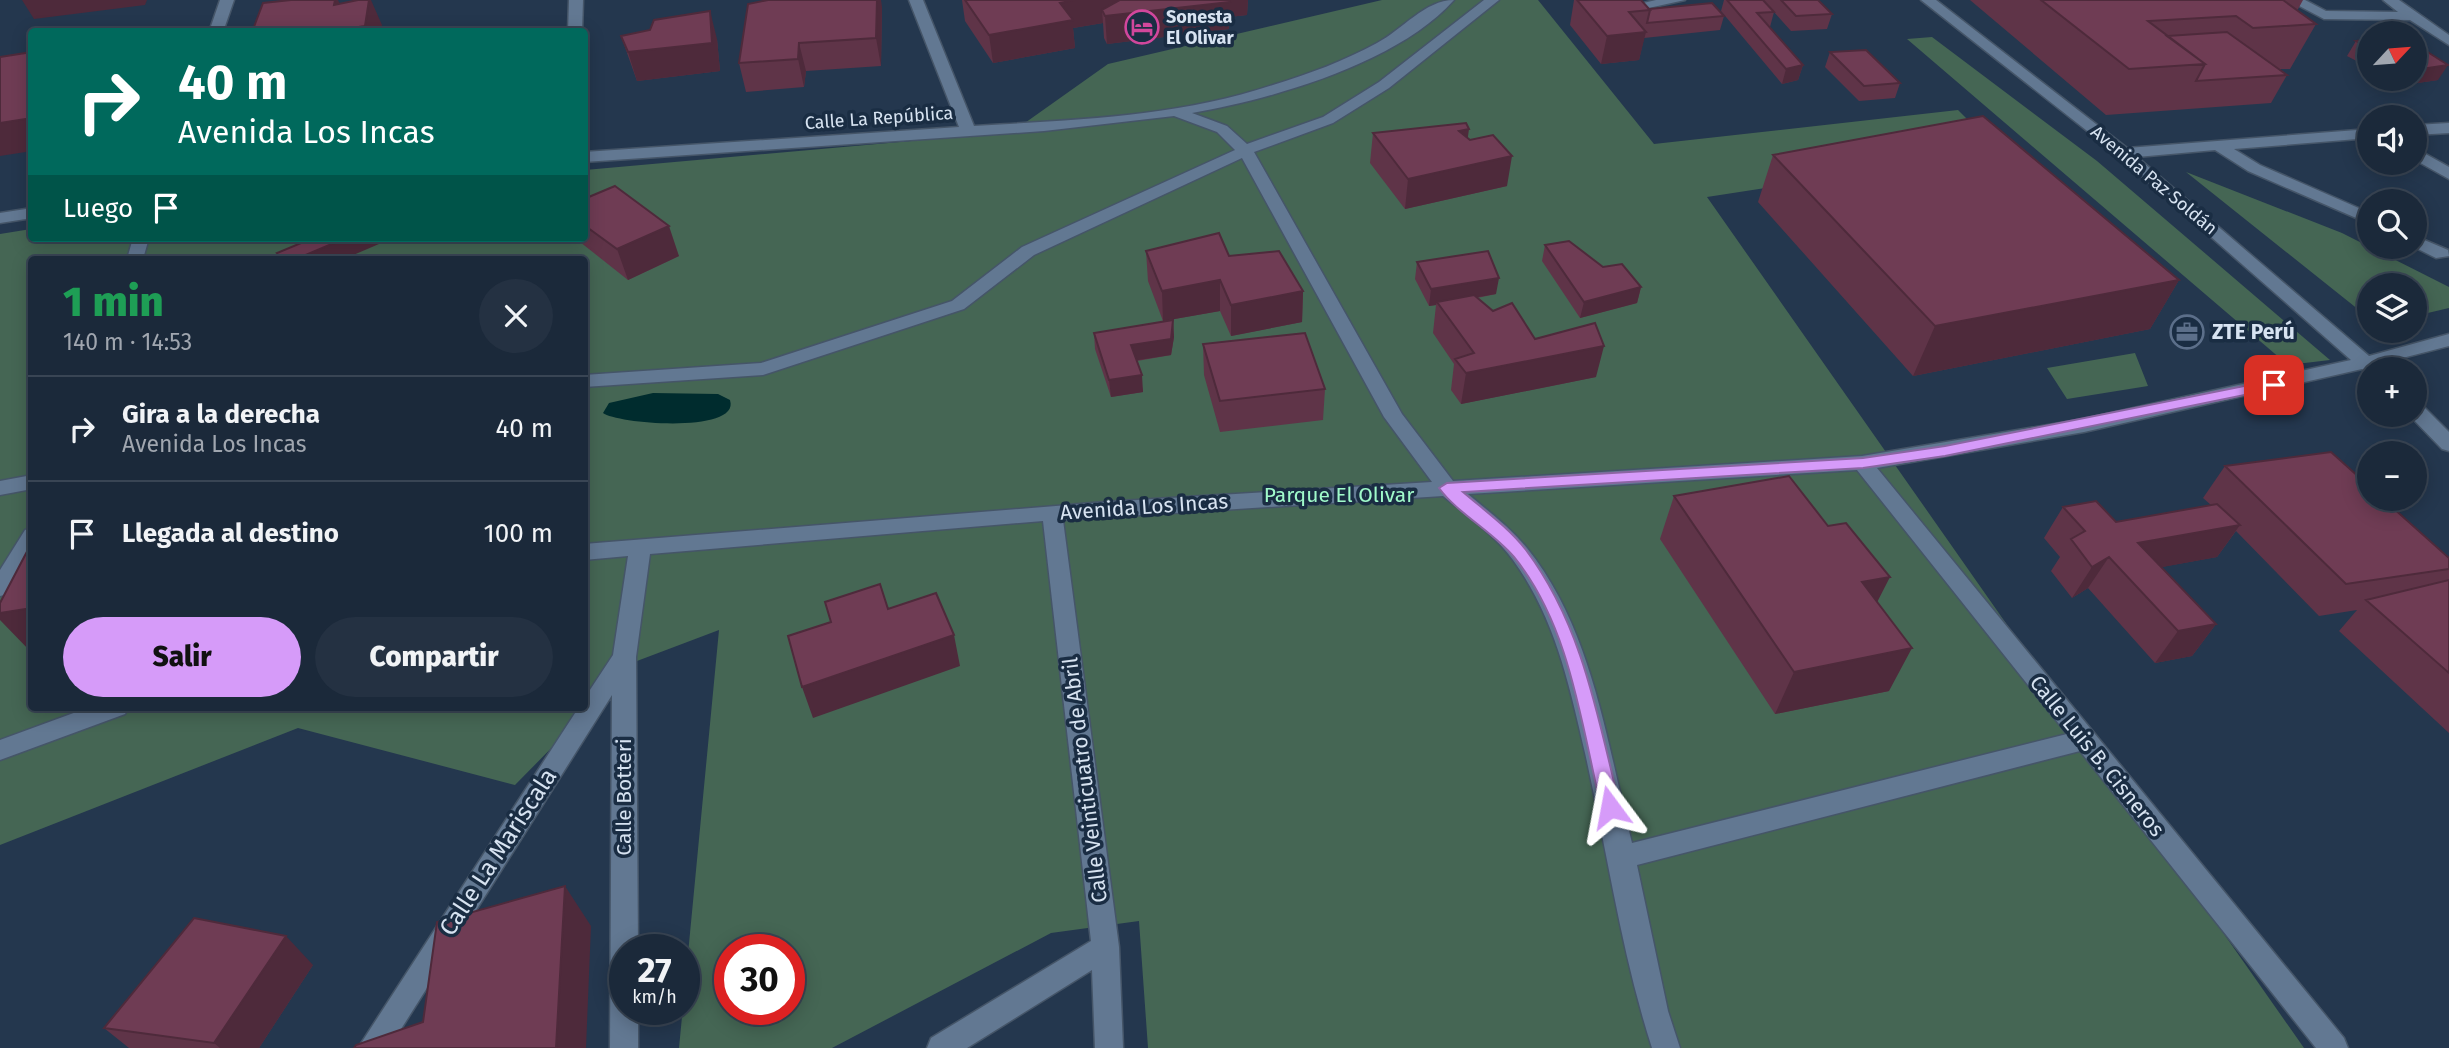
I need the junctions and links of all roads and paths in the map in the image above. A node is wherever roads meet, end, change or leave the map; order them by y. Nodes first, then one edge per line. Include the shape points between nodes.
1 (228, 0) edge
2 (576, 0) edge
3 (916, 0) edge
4 (1447, 0) edge
5 (1492, 0) edge
6 (1678, 0) edge
7 (1928, 0) edge
8 (2295, 0) edge
9 (2390, 0) edge
10 (1621, 10) edge
11 (2411, 16) junction
12 (218, 28) edge
13 (575, 28) edge
14 (2449, 41) edge
15 (1176, 111) junction
16 (2449, 128) edge
17 (2427, 129) edge
18 (968, 131) junction
19 (2357, 134) edge
20 (2217, 145) junction
21 (1246, 151) junction
22 (2124, 153) junction
23 (588, 157) edge
24 (2427, 160) edge
25 (2449, 174) edge
26 (2357, 213) edge
27 (28, 214) edge
28 (0, 218) edge
29 (2427, 247) edge
30 (2442, 254) dead end
31 (2449, 340) edge
32 (2359, 357) edge
33 (2397, 357) edge
34 (2357, 368) edge
35 (588, 381) edge
36 (2427, 421) edge
37 (2449, 443) edge
38 (1863, 463) junction
39 (28, 483) edge
40 (0, 488) edge
41 (1447, 488) junction
42 (1052, 513) junction
43 (28, 542) edge
44 (640, 547) junction
45 (588, 552) edge
46 (0, 588) edge
47 (624, 657) junction
48 (106, 711) edge
49 (2084, 740) junction
50 (0, 750) edge
51 (1622, 857) junction
52 (1105, 947) junction
53 (372, 1048) edge
54 (624, 1048) edge
55 (941, 1048) edge
56 (1109, 1048) edge
57 (1667, 1048) edge
58 (2334, 1048) edge

1 - 12 street
2 - 13 street
3 - 18 street
4 - 15 street, Calle La República via 1380,47 1300,83
5 - 21 street via 1384,85 1328,120
6 - 10 street
7 - 22 street, Avenida Paz Soldán
8 - 11 street via 2324,15
9 - 11 street
11 - 14 street
15 - 18 street, Calle La República
15 - 21 street via 1223,129
16 - 17 street
18 - 23 street, Calle La República
19 - 20 street
20 - 22 street
20 - 26 street via 2254,168
21 - 35 street via 1028,251 958,305 763,369
21 - 41 street via 1394,417
22 - 32 street, Avenida Paz Soldán
24 - 25 street
27 - 28 street
29 - 30 street
31 - 33 street, Avenida Los Incas
34 - 38 street, Avenida Los Incas via 1945,451
36 - 37 street
38 - 41 street, Avenida Los Incas
38 - 49 street, Calle Luis B. Cisneros
39 - 40 street
41 - 42 street, Avenida Los Incas
41 - 51 street via 1520,554 1556,614 1575,659
42 - 44 street, Avenida Los Incas
42 - 52 street, Calle Veinticuatro de Abril
43 - 46 street
44 - 45 street, Avenida Los Incas
44 - 47 street, Calle Botteri
47 - 53 street, Calle La Mariscala
47 - 54 street, Calle Botteri
48 - 50 street
49 - 51 street
49 - 58 street, Calle Luis B. Cisneros
51 - 57 street via 1654,1011
52 - 55 street
52 - 56 street, Calle Veinticuatro de Abril

